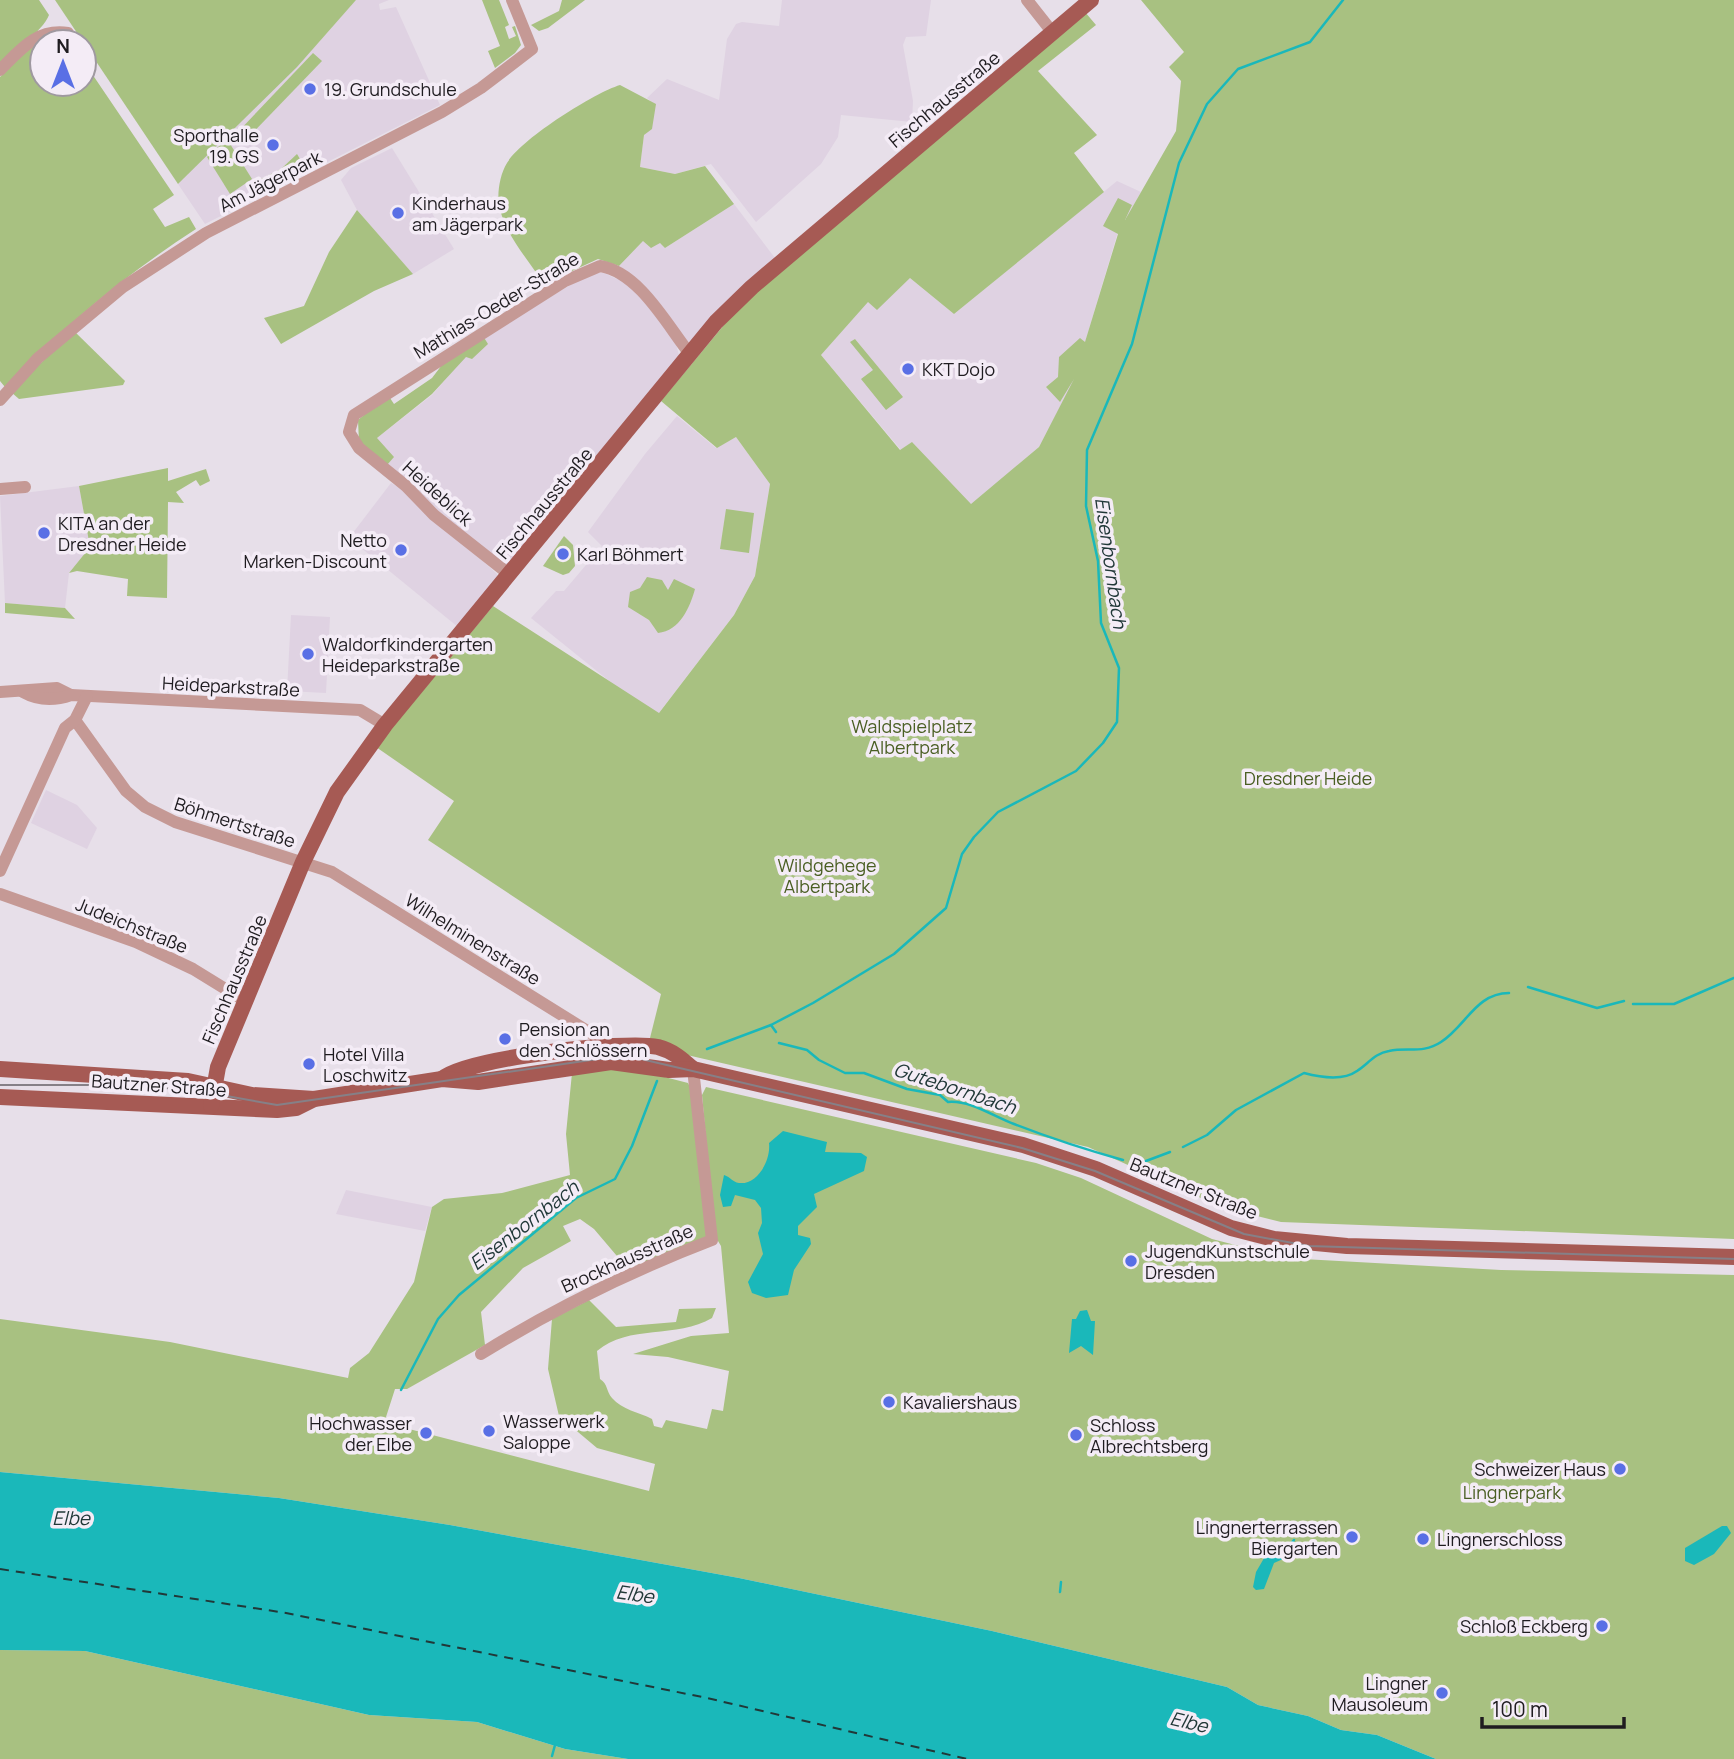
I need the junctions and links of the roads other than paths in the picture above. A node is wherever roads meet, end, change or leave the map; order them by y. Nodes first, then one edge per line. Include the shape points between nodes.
1 (512, 0) edge
2 (1027, 0) edge
3 (1091, 0) edge
4 (1053, 33) junction
5 (28, 43) edge
6 (0, 70) edge
7 (690, 354) junction
8 (0, 400) edge
9 (349, 432) joint
10 (25, 487) dead end
11 (0, 489) edge
12 (510, 575) junction
13 (0, 692) edge
14 (87, 696) junction
15 (75, 720) junction
16 (385, 725) junction
17 (303, 862) junction
18 (0, 871) edge
19 (0, 894) edge
20 (245, 1001) junction
21 (603, 1046) junction
22 (611, 1062) junction
23 (0, 1069) edge
24 (693, 1069) junction
25 (443, 1079) junction
26 (215, 1085) junction
27 (0, 1097) edge
28 (314, 1099) junction
29 (211, 1106) junction
30 (1734, 1257) edge
31 (481, 1354) dead end

1 - 8 street, Am Jägerpark via 532,49 442,112 206,233 132,281 68,330
2 - 4 street
3 - 4 main road, Fischhausstraße
4 - 7 main road, Fischhausstraße via 752,287
5 - 6 street
7 - 9 street, Mathias-Oeder-Straße via 632,284 609,267 591,267 360,409
7 - 12 main road, Fischhausstraße
9 - 12 street, Heideblick via 359,448 433,515
10 - 11 street
12 - 16 main road, Fischhausstraße
13 - 14 street, Heideparkstraße via 57,688
14 - 15 street
14 - 16 street, Heideparkstraße via 360,710
15 - 17 street, Böhmertstraße via 126,791 145,807 175,822
15 - 18 street via 65,728
16 - 17 main road, Fischhausstraße via 337,792
17 - 20 main road, Fischhausstraße
17 - 21 street, Wilhelminenstraße via 332,872 597,1037
19 - 20 street, Judeichstraße via 136,942
20 - 26 main road, Fischhausstraße
21 - 22 street, Wilhelminenstraße
21 - 24 main road, Bautzner Straße via 658,1048 678,1055
21 - 25 main road, Bautzner Straße via 466,1067
22 - 24 main road, Bautzner Straße
22 - 25 main road, Bautzner Straße via 478,1082
23 - 26 main road, Bautzner Straße
24 - 30 main road, Bautzner Straße via 1034,1149 1105,1173 1217,1223 1274,1239 1327,1245
24 - 31 street, Brockhausstraße via 712,1240 635,1270
25 - 28 main road, Bautzner Straße
26 - 28 main road, Bautzner Straße via 253,1095
26 - 29 main road, Fischhausstraße
27 - 29 main road, Bautzner Straße
28 - 29 main road, Bautzner Straße via 277,1110

